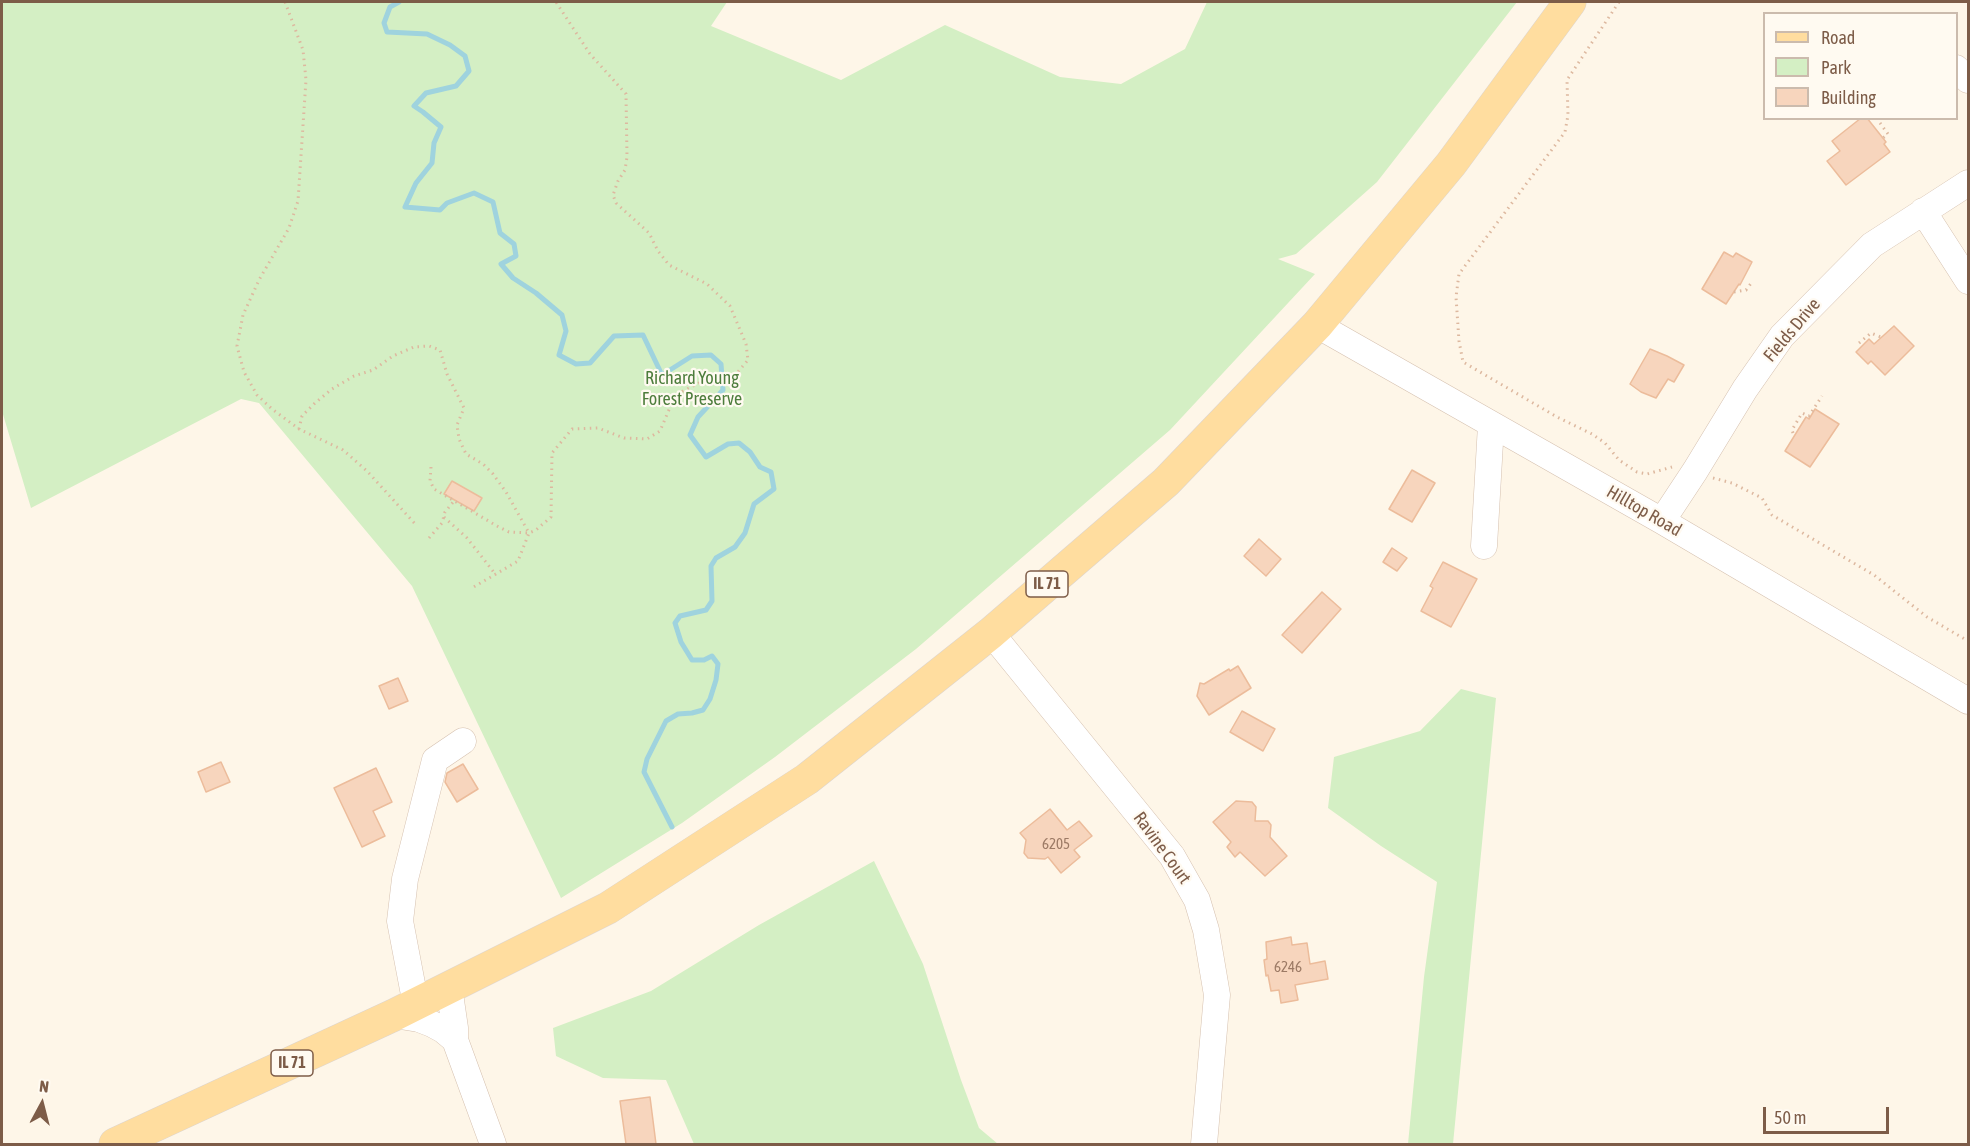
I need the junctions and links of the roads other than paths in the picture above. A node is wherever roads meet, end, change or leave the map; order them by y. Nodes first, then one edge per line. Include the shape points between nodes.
1 (1570, 2) edge
2 (1968, 183) edge
3 (1923, 211) junction
4 (1968, 281) edge
5 (1317, 325) junction
6 (1491, 425) junction
7 (1662, 521) junction
8 (1484, 546) dead end
9 (991, 633) junction
10 (1968, 701) edge
11 (464, 741) dead end
12 (449, 987) junction
13 (405, 1010) junction
14 (455, 1040) junction
15 (115, 1144) edge
16 (493, 1144) edge
17 (1204, 1144) edge

1 - 5 main road, IL 71 via 1451,164
2 - 3 street, Fields Drive
3 - 4 street
3 - 7 street, Fields Drive via 1872,245 1782,336
5 - 6 street, Hilltop Road
5 - 9 main road, IL 71 via 1166,482
6 - 7 street, Hilltop Road
6 - 8 street
7 - 10 street, Hilltop Road
9 - 12 main road, IL 71 via 807,779 608,908
9 - 17 street, Ravine Court via 1172,856 1197,900 1217,995
11 - 13 street via 435,760 405,879 400,921
12 - 13 main road, IL 71
12 - 14 street
13 - 14 street
13 - 15 main road, IL 71
14 - 16 street

